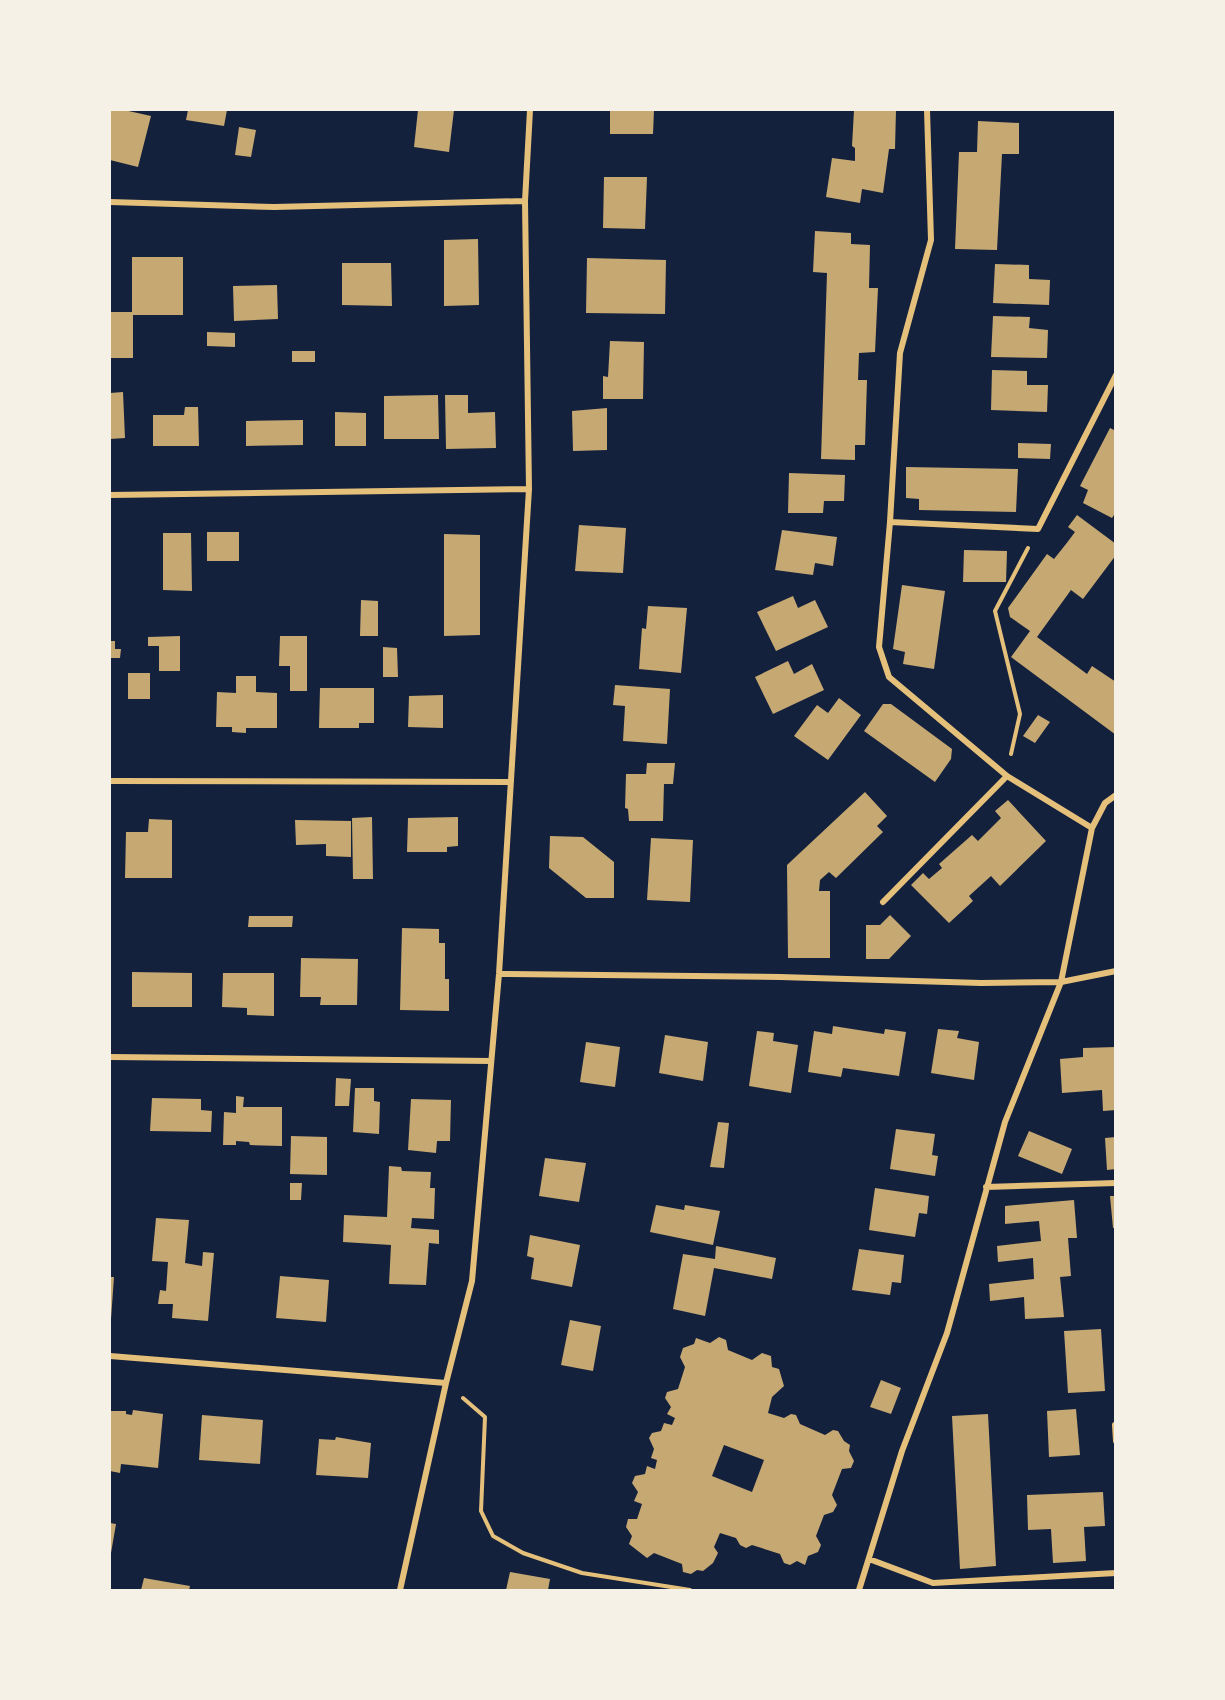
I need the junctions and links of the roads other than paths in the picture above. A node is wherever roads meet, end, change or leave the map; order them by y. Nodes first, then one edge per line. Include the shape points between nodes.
1 (530, 110) edge
2 (927, 110) edge
3 (525, 201) junction
4 (110, 202) edge
5 (1116, 375) edge
6 (529, 489) junction
7 (110, 495) edge
8 (890, 522) junction
9 (1007, 776) junction
10 (110, 781) edge
11 (509, 782) junction
12 (1116, 795) edge
13 (1092, 828) junction
14 (883, 902) dead end
15 (1116, 971) edge
16 (499, 974) junction
17 (1061, 982) junction
18 (110, 1057) edge
19 (490, 1061) junction
20 (1116, 1183) edge
21 (986, 1187) junction
22 (110, 1356) edge
23 (446, 1383) junction
24 (1115, 1425) edge
25 (1116, 1441) edge
26 (869, 1559) junction
27 (1116, 1573) edge
28 (400, 1590) edge
29 (860, 1590) edge

1 - 3 street
2 - 8 street via 931,240 900,353
3 - 4 street via 274,207
3 - 6 street
5 - 8 street via 1038,529
6 - 7 street
6 - 11 street
8 - 9 street via 879,647 889,677
9 - 13 street
9 - 14 street
10 - 11 street
11 - 16 street
12 - 13 street via 1105,803
13 - 17 street
15 - 17 street
16 - 17 street
16 - 19 street
17 - 21 street via 1005,1122
18 - 19 street
19 - 23 street via 472,1281
20 - 21 street
21 - 26 street via 947,1333 903,1451
22 - 23 street
23 - 28 street
24 - 25 street
26 - 27 street via 933,1583
26 - 29 street

